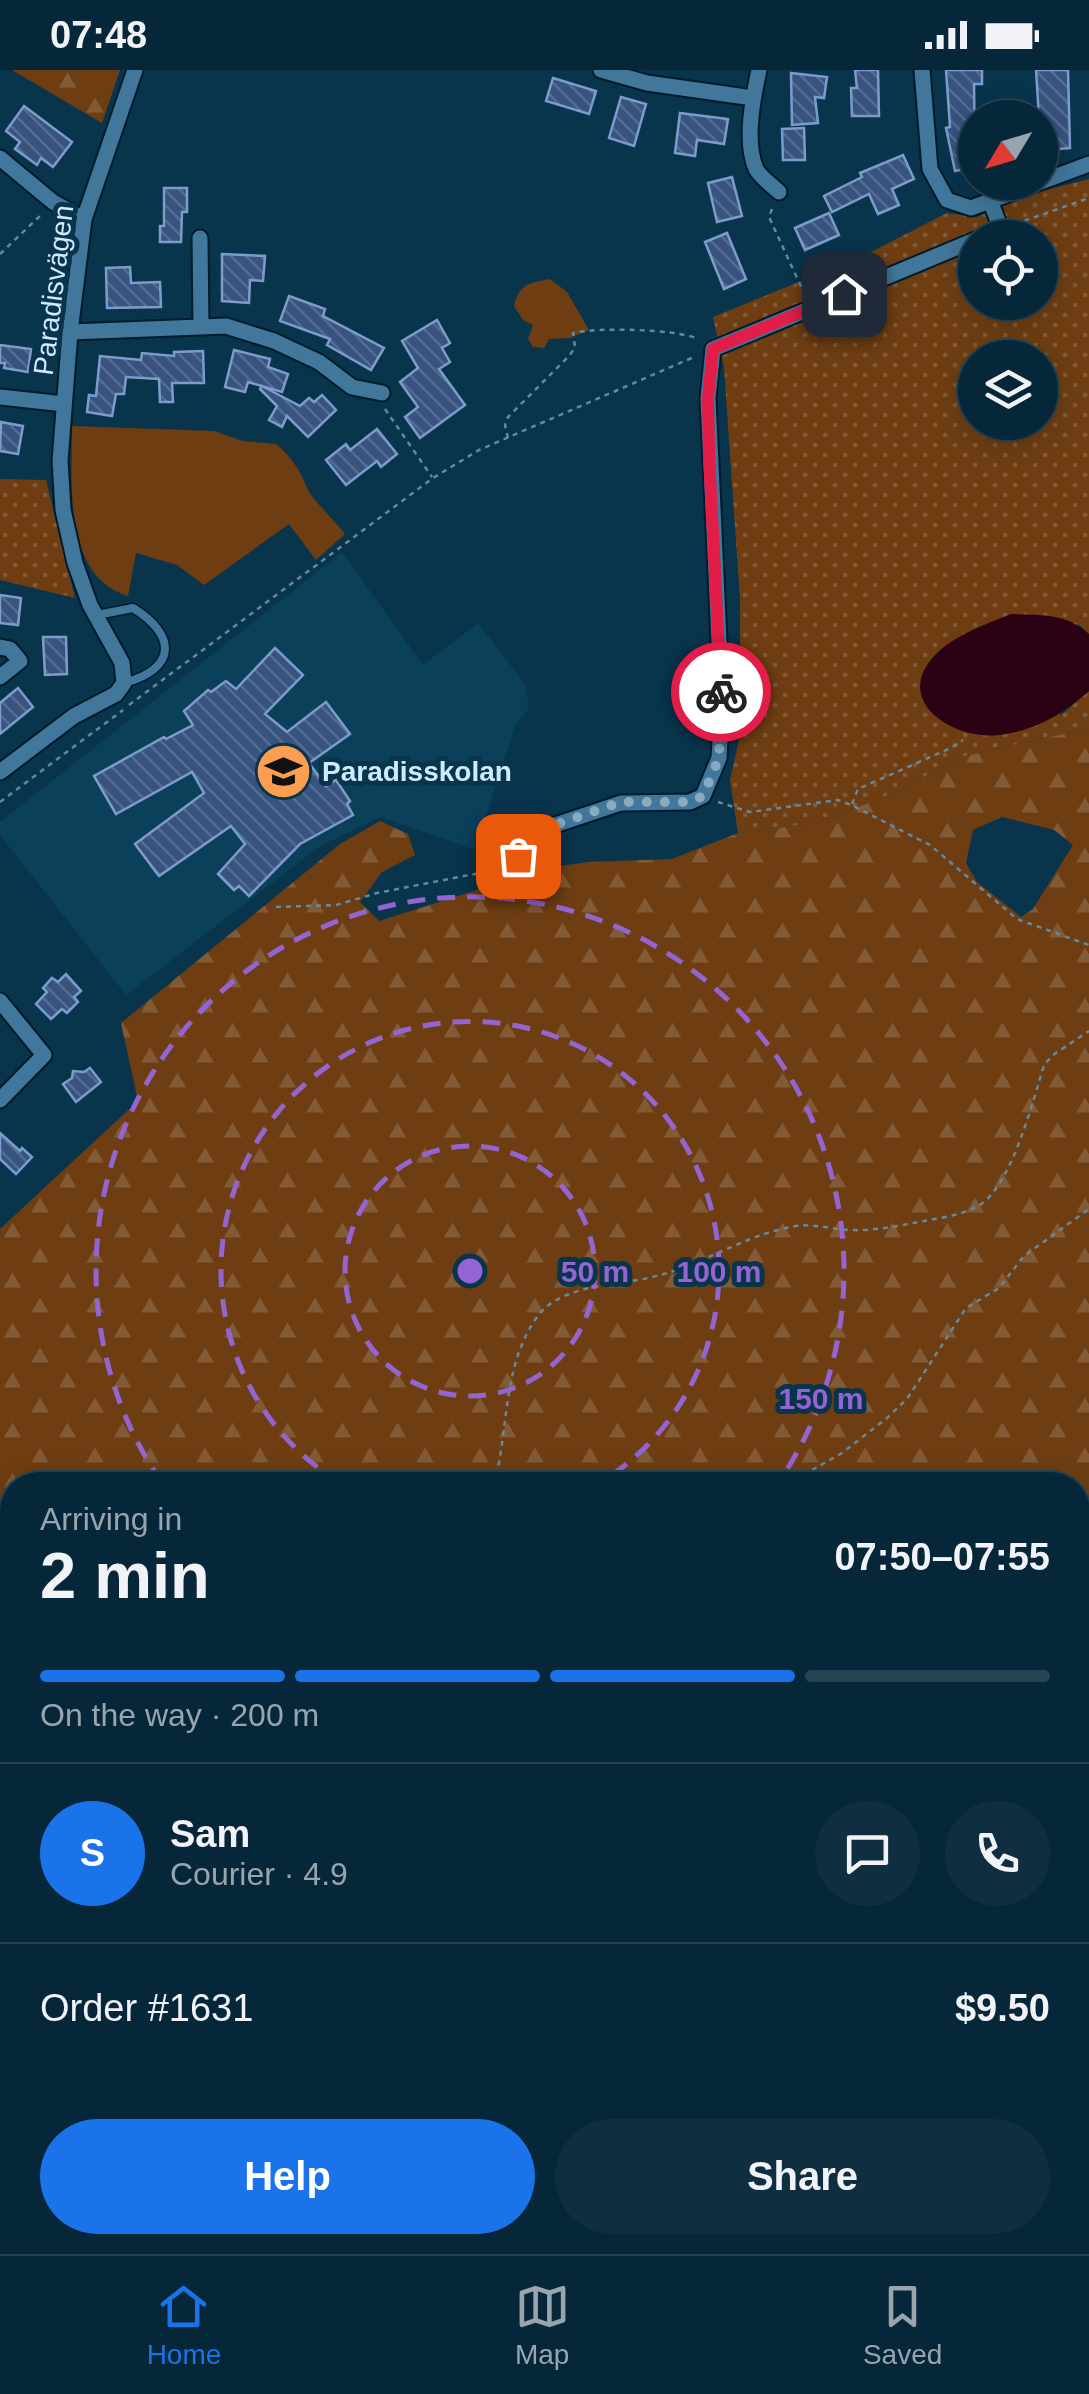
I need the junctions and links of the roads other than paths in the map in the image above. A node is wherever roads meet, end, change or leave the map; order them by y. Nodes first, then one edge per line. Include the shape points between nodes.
1 (135, 70) edge
2 (601, 70) edge
3 (759, 70) edge
4 (922, 70) edge
5 (753, 98) junction
6 (0, 158) edge
7 (1089, 164) edge
8 (779, 192) road end
9 (990, 203) junction
10 (84, 219) junction
11 (997, 220) edge
12 (200, 238) dead end
13 (958, 247) edge
14 (202, 326) junction
15 (70, 332) junction
16 (382, 393) road end
17 (0, 397) edge
18 (64, 404) junction
19 (96, 615) junction
20 (0, 647) edge
21 (0, 677) edge
22 (124, 683) junction
23 (0, 770) edge
24 (502, 870) road end
25 (0, 1000) edge
26 (0, 1100) edge

1 - 10 street, Paradisvägen
2 - 5 street
3 - 5 street
4 - 9 street via 930,169 940,190 958,205
5 - 8 street via 757,172
6 - 10 street
7 - 9 street
9 - 11 street
10 - 15 street, Paradisvägen
12 - 14 street
13 - 24 street via 713,349 708,398 719,758 703,796 690,802 621,802 555,825
14 - 15 street
14 - 16 street via 274,341 352,387
15 - 18 street, Paradisvägen
17 - 18 street, Paradisvägen
18 - 19 street, Paradisvägen via 63,510
19 - 22 street, Paradisvägen via 122,663
19 - 22 lane via 133,608 162,634 163,662
20 - 21 street via 20,661
22 - 23 street
25 - 26 street via 44,1055

